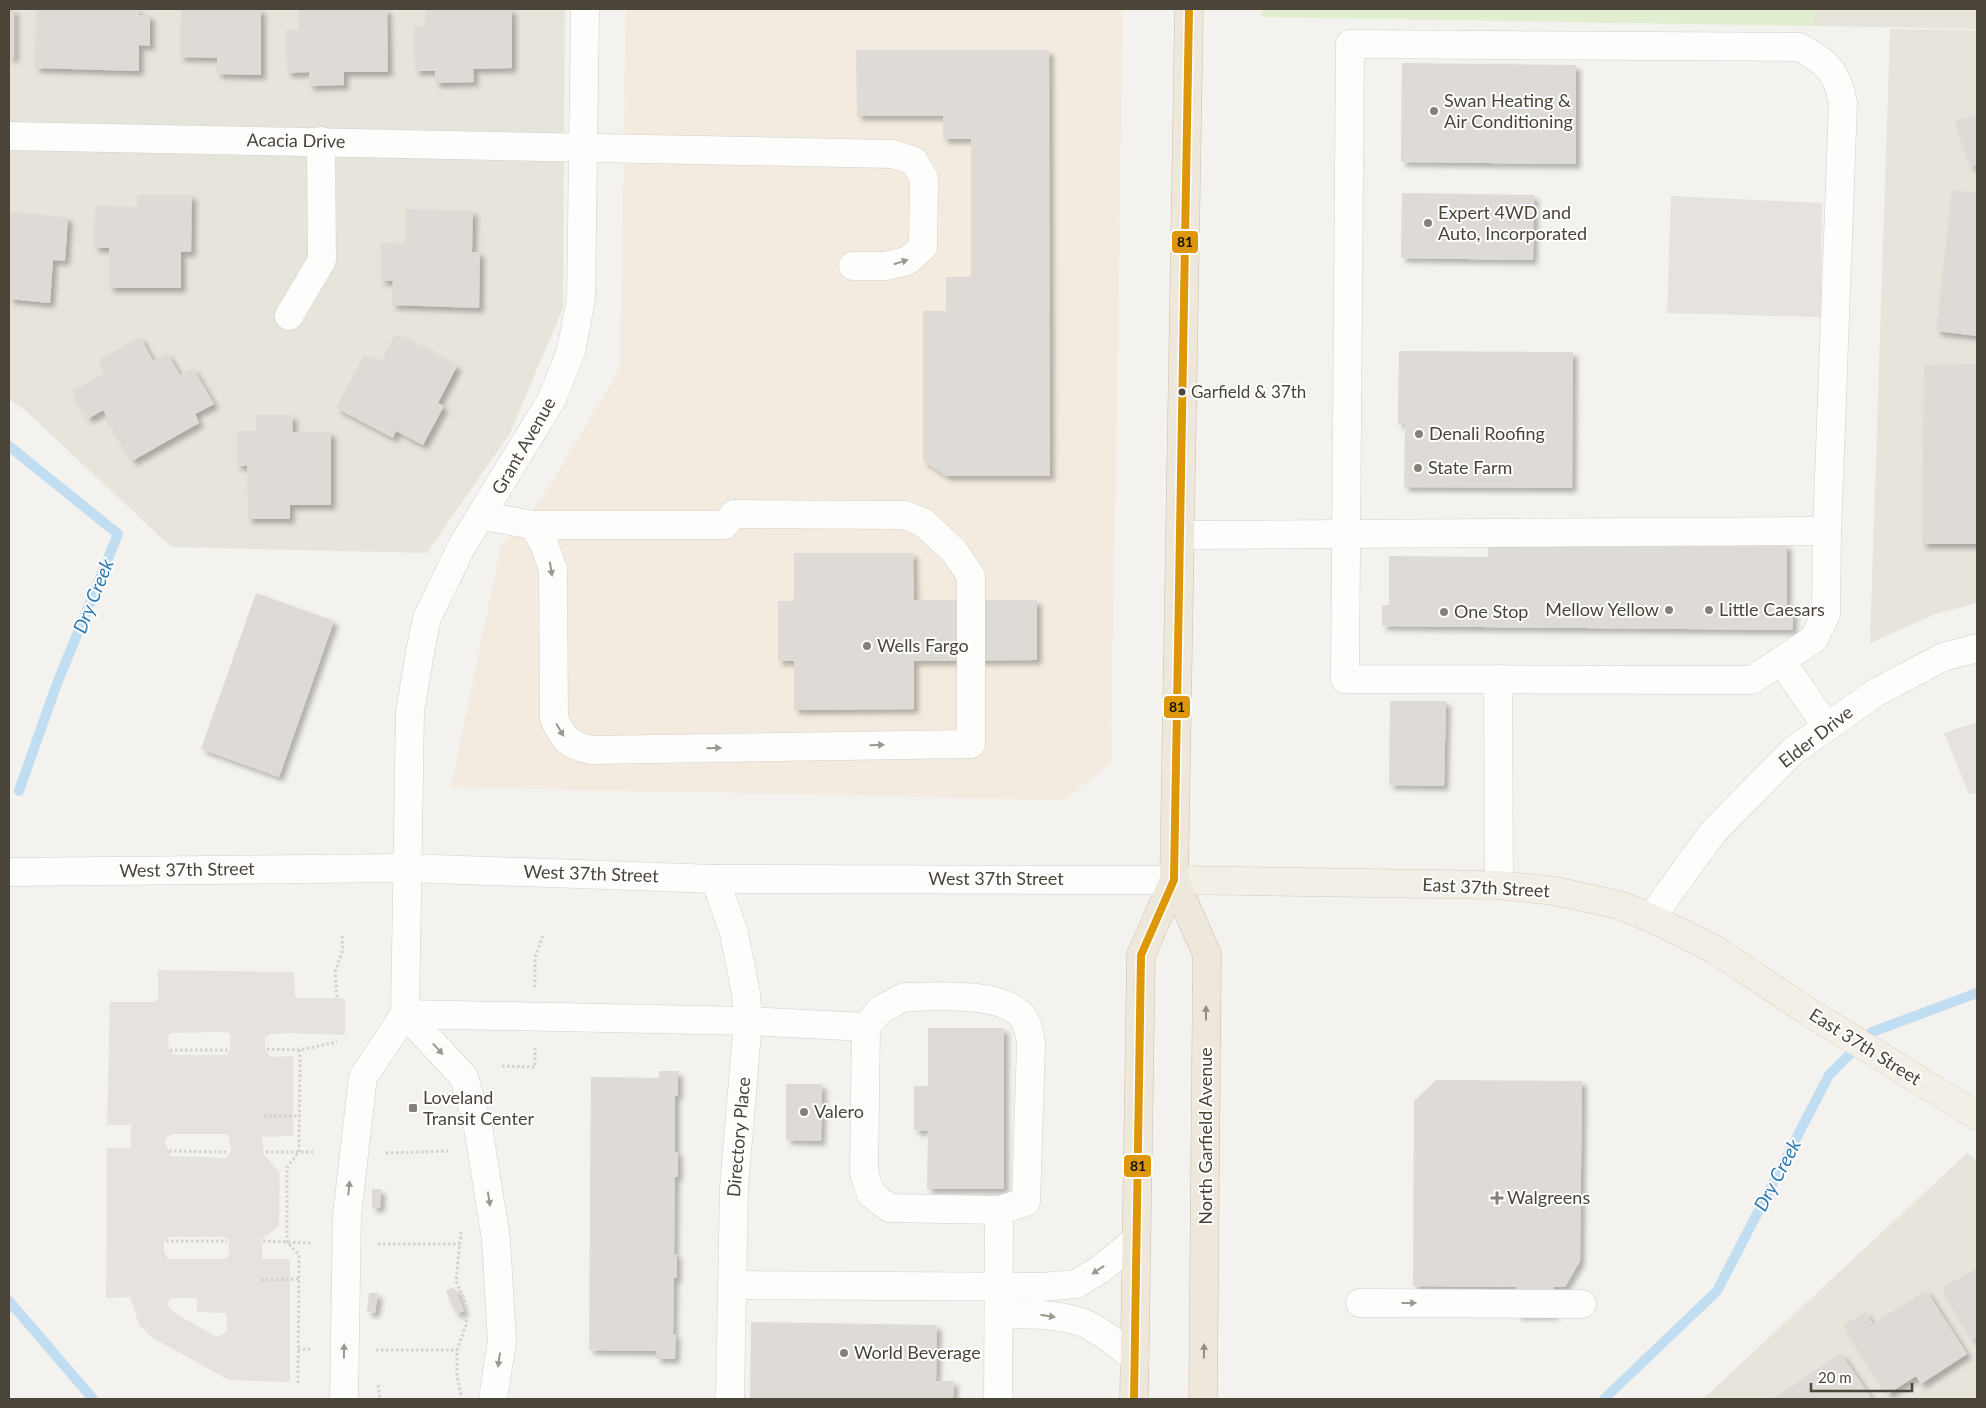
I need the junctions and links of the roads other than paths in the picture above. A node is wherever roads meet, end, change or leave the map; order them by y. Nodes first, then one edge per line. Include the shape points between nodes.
1 (585, 9) edge
2 (1189, 9) edge
3 (9, 136) edge
4 (321, 141) junction
5 (583, 146) junction
6 (853, 266) dead end
7 (289, 316) dead end
8 (483, 516) junction
9 (533, 524) junction
10 (1827, 531) junction
11 (1346, 534) junction
12 (1180, 535) junction
13 (1977, 648) edge
14 (1782, 662) junction
15 (1498, 679) junction
16 (1827, 727) junction
17 (406, 868) junction
18 (9, 872) edge
19 (715, 879) junction
20 (1174, 880) junction
21 (1499, 885) junction
22 (1651, 918) junction
23 (405, 1014) junction
24 (748, 1022) junction
25 (866, 1027) junction
26 (1977, 1116) edge
27 (999, 1210) junction
28 (1136, 1240) junction
29 (732, 1285) junction
30 (999, 1301) junction
31 (1360, 1303) dead end
32 (1582, 1304) dead end
33 (1134, 1358) junction
34 (344, 1399) edge
35 (494, 1399) edge
36 (730, 1399) edge
37 (998, 1399) edge
38 (1134, 1399) edge
39 (1203, 1399) edge

1 - 5 street, Grant Avenue
2 - 12 highway, North Garfield Avenue
3 - 4 street, Acacia Drive
4 - 5 street, Acacia Drive
4 - 7 street via 322,260
6 -> 5 street, Acacia Drive via 885,266 907,261 923,247 924,178 914,161 893,154
5 - 8 street, Grant Avenue via 581,299 571,351 552,399
8 - 9 street
8 - 17 street, Grant Avenue via 462,546 427,618 410,712
9 -> 9 street via 553,569 554,718 561,734 573,746 591,750 971,744 971,576 954,550 924,523 905,515 734,514 724,525
10 - 11 street
10 - 11 street via 1843,103 1840,84 1830,67 1799,47 1350,44
10 - 14 street via 1826,614 1814,639
11 - 12 street
11 - 15 street via 1345,679
12 - 20 highway, North Garfield Avenue
13 - 16 street, Elder Drive via 1943,657 1875,693
14 - 15 street via 1752,680
14 - 16 street
15 - 21 street
16 - 22 street, Elder Drive via 1793,751 1713,832
17 - 18 street, West 37th Street
17 - 19 street, West 37th Street
17 - 23 street, Grant Avenue
19 - 20 street, West 37th Street
19 - 24 street, Directory Place via 734,933 746,993
20 - 21 main road, East 37th Street
20 - 28 highway, North Garfield Avenue via 1141,955
39 -> 20 highway, North Garfield Avenue via 1207,954
21 - 22 main road, East 37th Street via 1555,891 1619,905
22 - 26 main road, East 37th Street via 1714,949
23 - 24 street
34 -> 23 street via 346,1215 363,1077
23 -> 35 street via 464,1077 478,1127 496,1239 501,1332
24 - 25 street
24 - 29 street, Directory Place via 734,1187
25 - 27 street via 864,1173 871,1194 889,1208
25 - 27 street via 880,1010 904,997 985,997 1013,1008 1027,1023 1030,1044 1026,1202
27 - 30 street
28 -> 30 street via 1101,1269 1076,1284 1042,1288
28 - 33 highway, North Garfield Avenue
29 - 30 street
29 - 36 street, Directory Place
30 -> 33 street via 1083,1323
30 - 37 street
31 -> 32 street
33 - 38 highway, North Garfield Avenue

